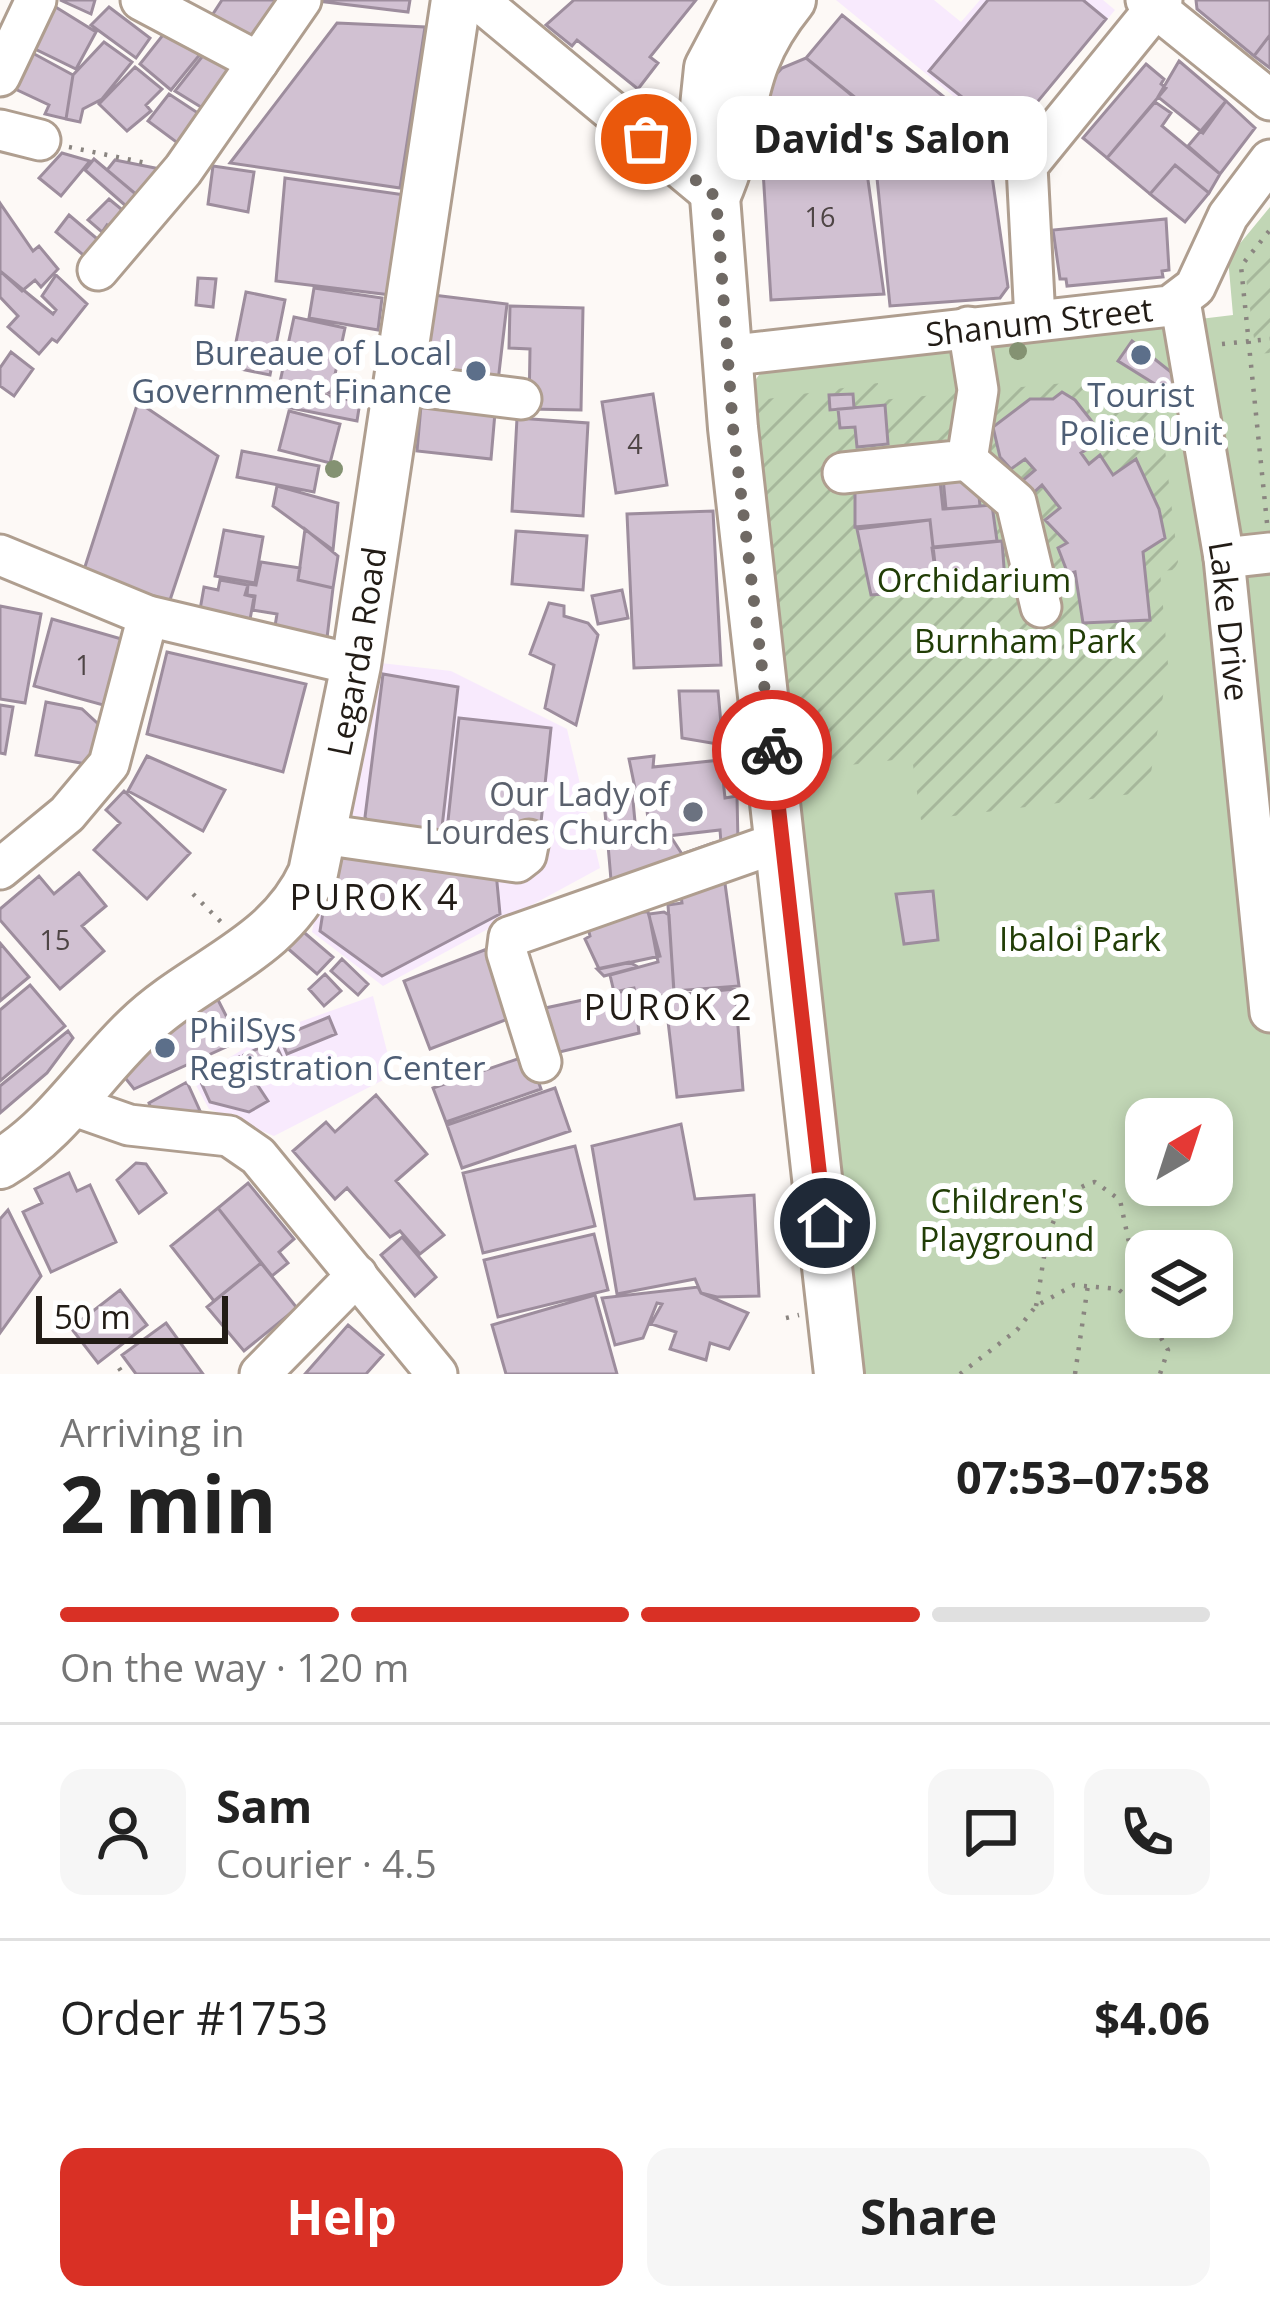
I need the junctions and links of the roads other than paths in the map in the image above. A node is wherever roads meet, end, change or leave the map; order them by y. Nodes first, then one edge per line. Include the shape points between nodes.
1 (36, 0) edge
2 (141, 0) edge
3 (301, 0) edge
4 (456, 0) edge
5 (478, 0) edge
6 (772, 2) edge
7 (1154, 3) edge
8 (258, 62) junction
9 (0, 76) edge
10 (1270, 100) edge
11 (0, 130) edge
12 (40, 140) road end
13 (1270, 160) edge
14 (716, 197) junction
15 (98, 271) dead end
16 (1180, 301) junction
17 (1035, 320) junction
18 (968, 327) junction
19 (726, 356) junction
20 (400, 384) junction
21 (520, 399) dead end
22 (967, 460) junction
23 (843, 473) dead end
24 (1270, 553) edge
25 (0, 555) edge
26 (1224, 558) junction
27 (1041, 607) dead end
28 (148, 616) junction
29 (356, 665) junction
30 (322, 834) junction
31 (529, 840) dead end
32 (782, 842) junction
33 (0, 869) edge
34 (1270, 1012) edge
35 (541, 1061) dead end
36 (72, 1106) junction
37 (0, 1164) edge
38 (357, 1275) junction
39 (260, 1374) edge
40 (437, 1374) edge
41 (838, 1374) edge

1 - 9 street
2 - 8 street
3 - 8 street
4 - 20 main road, Legarda Road
5 - 14 street
6 - 14 main road via 748,66 736,150
7 - 10 street
7 - 17 street via 1027,166
8 - 15 street via 183,170
11 - 12 street
13 - 16 street, Shanum Street
14 - 19 main road
16 - 17 street, Shanum Street
16 - 26 street, Lake Drive
17 - 18 street, Shanum Street
18 - 19 street, Shanum Street
18 - 22 street via 978,391
19 - 32 main road
20 - 21 street
20 - 29 main road, Legarda Road
22 - 23 street
22 - 27 street via 1016,502
24 - 26 street
25 - 28 street
26 - 34 street, Lake Drive
28 - 29 street
28 - 33 street via 109,764 67,814
29 - 30 main road, Legarda Road
30 - 31 street via 518,862
30 - 36 main road, Legarda Road via 299,903 277,930 165,1003
32 - 35 street via 508,937
32 - 41 main road
36 - 37 main road, Legarda Road
36 - 38 street via 129,1125 229,1136 258,1156
38 - 39 street
38 - 40 street

